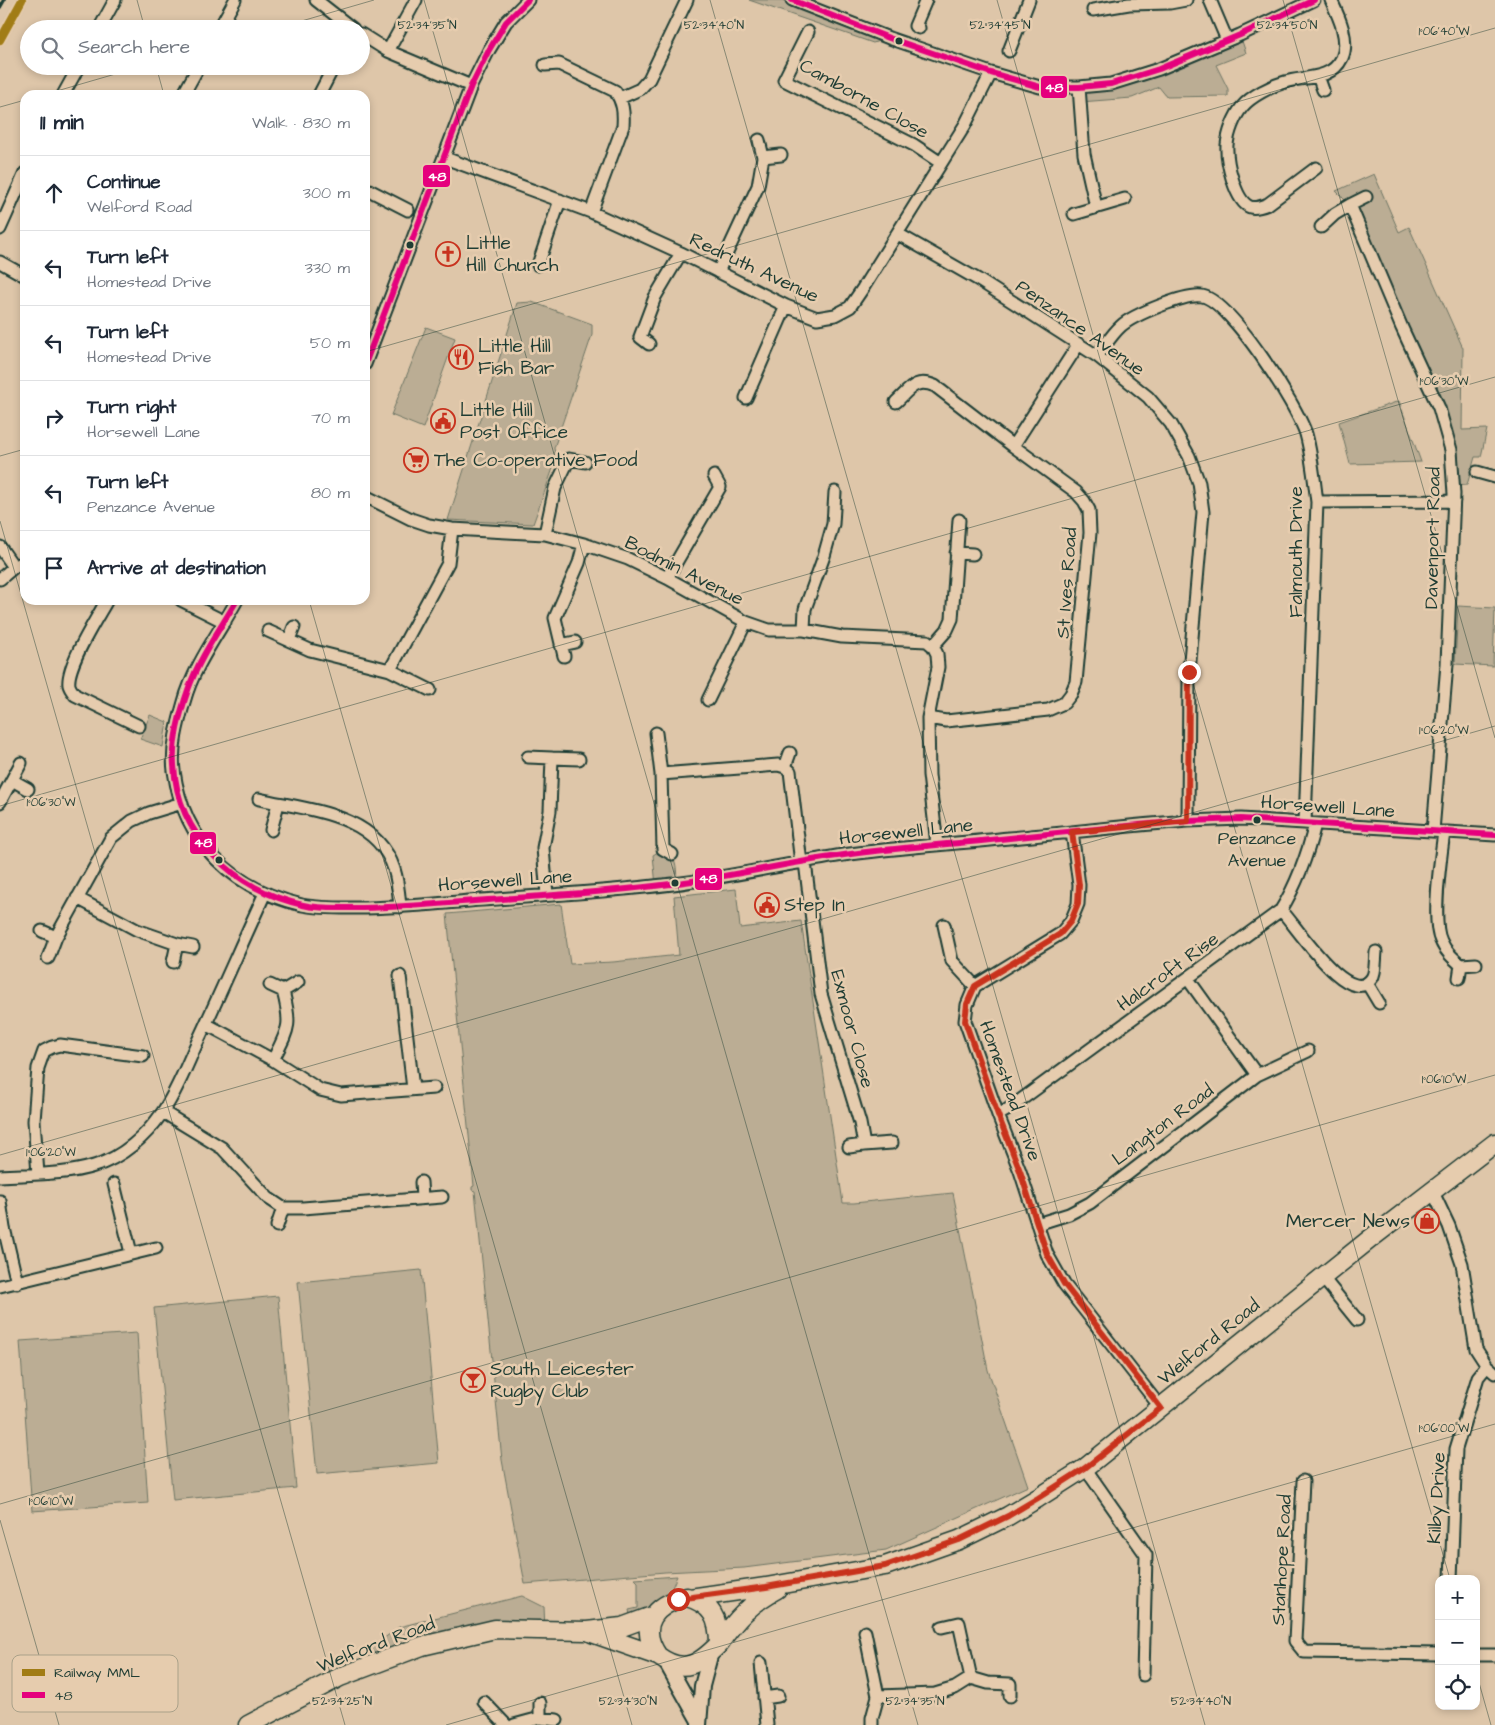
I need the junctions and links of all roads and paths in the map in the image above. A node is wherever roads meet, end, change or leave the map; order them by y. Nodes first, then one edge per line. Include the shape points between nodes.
1 (115, 0) edge
2 (235, 0) edge
3 (316, 0) edge
4 (416, 0) edge
5 (528, 0) edge
6 (792, 0) edge
7 (926, 0) edge
8 (1029, 0) edge
9 (1186, 0) edge
10 (1210, 0) edge
11 (1314, 0) edge
12 (1332, 0) edge
13 (682, 2) edge
14 (1094, 10) dead end
15 (104, 20) edge
16 (224, 20) edge
17 (342, 20) edge
18 (913, 26) dead end
19 (808, 32) dead end
20 (370, 40) edge
21 (1227, 40) junction
22 (388, 51) junction
23 (1009, 51) dead end
24 (546, 65) dead end
25 (991, 73) junction
26 (73, 75) edge
27 (194, 75) edge
28 (329, 75) edge
29 (1318, 76) junction
30 (471, 86) junction
31 (1079, 88) junction
32 (66, 90) edge
33 (187, 90) edge
34 (322, 90) edge
35 (1323, 90) dead end
36 (620, 98) junction
37 (759, 140) dead end
38 (781, 155) dead end
39 (763, 157) junction
40 (445, 158) junction
41 (941, 164) junction
42 (1316, 168) dead end
43 (20, 184) edge
44 (370, 191) edge
45 (1366, 197) dead end
46 (1125, 199) dead end
47 (560, 200) junction
48 (1350, 205) junction
49 (1096, 207) junction
50 (408, 210) dead end
51 (591, 212) junction
52 (1074, 214) dead end
53 (1321, 227) dead end
54 (0, 229) edge
55 (898, 234) junction
56 (681, 253) junction
57 (0, 262) edge
58 (538, 265) dead end
59 (718, 272) junction
60 (20, 273) edge
61 (786, 306) junction
62 (649, 344) dead end
63 (1078, 344) junction
64 (370, 351) edge
65 (1097, 356) junction
66 (746, 398) dead end
67 (896, 402) dead end
68 (1013, 446) junction
69 (585, 462) dead end
70 (1477, 472) dead end
71 (714, 476) dead end
72 (1495, 478) edge
73 (834, 492) dead end
74 (370, 498) edge
75 (1454, 500) junction
76 (1317, 502) junction
77 (959, 520) dead end
78 (452, 529) junction
79 (545, 534) junction
80 (584, 544) junction
81 (0, 547) edge
82 (956, 553) junction
83 (974, 554) dead end
84 (20, 564) edge
85 (14, 567) junction
86 (667, 578) junction
87 (0, 579) edge
88 (104, 605) edge
89 (192, 605) edge
90 (235, 605) edge
91 (225, 622) junction
92 (746, 622) junction
93 (294, 627) dead end
94 (804, 630) junction
95 (268, 631) dead end
96 (289, 640) junction
97 (575, 642) dead end
98 (933, 646) junction
99 (390, 670) junction
100 (430, 690) dead end
101 (708, 700) dead end
102 (928, 718) junction
103 (139, 726) dead end
104 (656, 733) dead end
105 (790, 754) dead end
106 (528, 757) dead end
107 (552, 758) junction
108 (579, 759) dead end
109 (21, 763) dead end
110 (785, 767) junction
111 (661, 774) junction
112 (12, 780) junction
113 (28, 789) dead end
114 (259, 799) dead end
115 (0, 802) edge
116 (182, 803) junction
117 (278, 804) junction
118 (1188, 821) junction
119 (1310, 823) junction
120 (272, 830) dead end
121 (1438, 831) junction
122 (1072, 832) junction
123 (1495, 835) edge
124 (937, 845) junction
125 (663, 853) dead end
126 (803, 863) junction
127 (265, 893) junction
128 (547, 895) junction
129 (77, 898) junction
130 (400, 907) junction
131 (1281, 910) junction
132 (944, 926) dead end
133 (42, 931) dead end
134 (56, 937) junction
135 (177, 944) junction
136 (193, 947) dead end
137 (1376, 952) dead end
138 (48, 958) dead end
139 (173, 962) dead end
140 (1476, 964) dead end
141 (1461, 965) junction
142 (400, 976) dead end
143 (1459, 978) dead end
144 (1188, 979) junction
145 (298, 982) dead end
146 (1367, 983) junction
147 (270, 986) dead end
148 (975, 986) junction
149 (283, 991) junction
150 (1379, 1003) dead end
151 (206, 1024) junction
152 (1308, 1051) dead end
153 (143, 1056) dead end
154 (273, 1060) junction
155 (1257, 1075) junction
156 (434, 1088) dead end
157 (413, 1089) junction
158 (163, 1112) junction
159 (998, 1115) junction
160 (892, 1143) dead end
161 (1495, 1143) edge
162 (864, 1145) junction
163 (849, 1146) dead end
164 (38, 1174) junction
165 (0, 1176) edge
166 (421, 1182) dead end
167 (114, 1184) dead end
168 (1432, 1190) junction
169 (442, 1197) dead end
170 (422, 1198) junction
171 (0, 1201) edge
172 (283, 1208) junction
173 (1037, 1224) junction
174 (277, 1226) dead end
175 (156, 1248) dead end
176 (131, 1253) junction
177 (1323, 1278) junction
178 (17, 1282) junction
179 (0, 1286) edge
180 (1357, 1320) dead end
181 (1491, 1370) edge
182 (1161, 1408) junction
183 (1085, 1468) junction
184 (1303, 1481) dead end
185 (1451, 1575) edge
186 (788, 1583) junction
187 (690, 1598) junction
188 (652, 1616) junction
189 (942, 1627) dead end
190 (587, 1631) junction
191 (866, 1632) dead end
192 (715, 1648) junction
193 (1435, 1654) edge
194 (1480, 1655) edge
195 (1495, 1655) edge
196 (662, 1659) junction
197 (761, 1663) dead end
198 (1143, 1675) dead end
199 (971, 1678) junction
200 (778, 1696) dead end
201 (878, 1696) junction
202 (1010, 1696) dead end
203 (764, 1698) junction
204 (484, 1702) dead end
205 (540, 1703) dead end
206 (540, 1718) junction
207 (557, 1720) dead end
208 (699, 1722) edge
209 (248, 1725) edge
210 (506, 1725) edge
211 (514, 1725) edge
212 (767, 1725) edge
213 (872, 1725) edge

1 - 15 street
2 - 16 street
3 - 17 street
4 - 22 street
5 - 30 street via 506,22
6 - 25 street
7 - 18 street
8 - 23 street
9 - 14 street
10 - 21 street
11 - 21 street
12 - 29 street via 1344,35 1344,48 1336,67
13 - 36 street via 649,79 640,89
19 - 41 street, Camborne Close via 781,85 914,145
20 - 22 street
21 - 31 street via 1159,69 1111,84
22 - 30 street
24 - 36 street via 558,64 615,91
25 - 31 street via 1040,86
25 - 41 street, Redruth Avenue
26 - 32 street
27 - 33 street
28 - 34 street
29 - 35 street
29 - 42 street via 1286,82 1243,106 1230,129 1227,146 1228,162 1239,197 1250,207 1260,208 1268,204
30 - 40 street
31 - 49 street via 1084,154
36 - 51 street via 623,126
37 - 39 street
38 - 39 street
39 - 59 street via 758,186
40 - 47 street, Redruth Avenue
40 - 64 street
41 - 55 street, Redruth Avenue
43 - 54 street
44 - 50 street
45 - 48 street
46 - 49 street
47 - 51 street, Redruth Avenue
47 - 58 street
48 - 53 street
48 - 75 street, Davenport Road via 1439,408 1451,450
49 - 52 street
51 - 56 street, Redruth Avenue
55 - 61 street, Redruth Avenue via 850,307 834,315 817,318
55 - 63 street, Penzance Avenue via 978,279
56 - 59 street, Redruth Avenue
56 - 62 street via 655,297 640,337
57 - 60 street
59 - 61 street, Redruth Avenue
61 - 66 street
63 - 65 street, Penzance Avenue
63 - 68 street
65 - 76 street, Falmouth Drive via 1122,325 1153,309 1186,297 1203,296 1216,303 1264,359 1294,409 1305,433
65 - 118 street, Penzance Avenue via 1148,397 1171,424 1189,456 1199,483 1203,512 1189,672
67 - 68 street, St Ives Road via 914,385 925,382 935,386
68 - 102 street, St Ives Road via 1076,492 1088,510 1090,533 1076,682 1064,703 1048,710 946,721
69 - 79 street via 568,457 555,488
70 - 72 street
71 - 86 street via 723,488
73 - 94 street via 833,524 805,609
74 - 78 street, Bodmin Avenue via 429,526
75 - 76 street
75 - 121 street, Davenport Road
76 - 119 street, Falmouth Drive
77 - 82 street
78 - 79 street, Bodmin Avenue
78 - 99 street via 448,563
79 - 80 street, Bodmin Avenue
80 - 86 street, Bodmin Avenue via 628,559
80 - 97 street via 555,618 562,650
81 - 85 street
82 - 83 street
82 - 98 street via 952,619
84 - 85 street
85 - 87 street
86 - 92 street, Bodmin Avenue
88 - 103 street via 74,662 69,687 75,696
89 - 91 street
90 - 91 street, Horsewell Lane
91 - 116 street, Horsewell Lane via 192,680 184,702 174,753 174,770
92 - 94 street, Bodmin Avenue via 769,630
92 - 101 street
93 - 96 street
94 - 98 street, Bodmin Avenue via 842,638 927,641
95 - 96 street
96 - 99 street via 310,650
98 - 102 street via 938,667
99 - 100 street
102 - 124 street via 929,775
104 - 111 street
105 - 110 street
106 - 107 street
107 - 108 street
107 - 128 street via 550,812 543,848
109 - 112 street
110 - 111 street
110 - 126 street, Exmoor Close via 790,772
111 - 125 street
112 - 113 street
112 - 115 street
114 - 117 street
116 - 127 street, Horsewell Lane via 192,829 206,849 242,881
116 - 129 street via 132,821 111,838
117 - 120 street
117 - 130 street via 312,809 344,819 372,835 388,853 395,870
118 - 119 street, Horsewell Lane via 1240,819
118 - 122 street, Horsewell Lane
119 - 121 street, Horsewell Lane
119 - 131 street, Halcroft Rise via 1312,838 1291,894
121 - 123 street, Horsewell Lane
121 - 141 street, Davenport Road via 1436,919 1440,940
122 - 124 street, Horsewell Lane
122 - 148 street via 1079,885 1078,904 1071,921 1060,934
124 - 126 street, Horsewell Lane
126 - 128 street, Horsewell Lane via 663,885
126 - 162 street, Exmoor Close via 821,994
127 - 130 street, Horsewell Lane via 303,905
127 - 151 street
128 - 130 street, Horsewell Lane
129 - 134 street
129 - 135 street via 137,930
131 - 144 street, Halcroft Rise
131 - 146 street via 1326,965 1342,979 1361,986
132 - 148 street via 952,961
133 - 134 street
134 - 138 street
135 - 136 street
135 - 139 street
137 - 146 street via 1374,977
140 - 141 street
141 - 143 street
142 - 157 street
144 - 155 street
144 - 159 street, Halcroft Rise
145 - 149 street
146 - 150 street
147 - 149 street
148 - 159 street, Homestead Drive via 967,1004 965,1021
149 - 154 street via 289,1013 288,1031
151 - 154 street
151 - 158 street
152 - 155 street, Langton Road
153 - 164 street via 60,1045 44,1052 38,1068 34,1121
154 - 157 street via 320,1090 341,1095
155 - 173 street, Langton Road via 1090,1203
156 - 157 street
158 - 164 street via 147,1132 115,1157 95,1166
158 - 172 street via 222,1148 268,1198
159 - 173 street, Homestead Drive
160 - 162 street
161 - 168 main road, Welford Road
162 - 163 street
164 - 165 street
166 - 170 street
167 - 176 street
168 - 177 main road, Welford Road
168 - 181 street via 1462,1264 1476,1349
169 - 170 street
170 - 172 street
171 - 178 street
172 - 174 street
173 - 182 street, Homestead Drive via 1047,1254 1064,1284
175 - 176 street
176 - 178 street
177 - 180 street
177 - 182 main road, Welford Road
178 - 179 street
181 - 185 street, Kilby Drive via 1478,1377 1456,1449
182 - 183 main road, Welford Road
183 - 186 main road, Welford Road via 1016,1511 959,1540 885,1566
183 - 198 street via 1146,1555
184 - 193 street, Stanhope Road via 1295,1640 1304,1652
186 - 187 main road, Welford Road
186 - 192 main road, Welford Road via 759,1599 733,1623
187 - 188 main road via 666,1604
187 - 192 main road via 711,1611 716,1620 719,1633
188 - 190 main road, Welford Road via 622,1627
188 - 196 main road via 648,1633 651,1646
189 - 199 street via 959,1623
190 - 196 main road, Welford Road
190 - 209 main road, Welford Road via 495,1629 422,1646 340,1677
191 - 201 street
192 - 196 main road via 700,1662 680,1666
192 - 208 street via 702,1686
194 - 195 street
196 - 208 street
197 - 203 street
199 - 201 street via 955,1688 935,1694
199 - 202 street via 1010,1684
200 - 203 street
201 - 213 street
203 - 212 street
204 - 210 street
205 - 206 street
206 - 207 street
206 - 211 street

